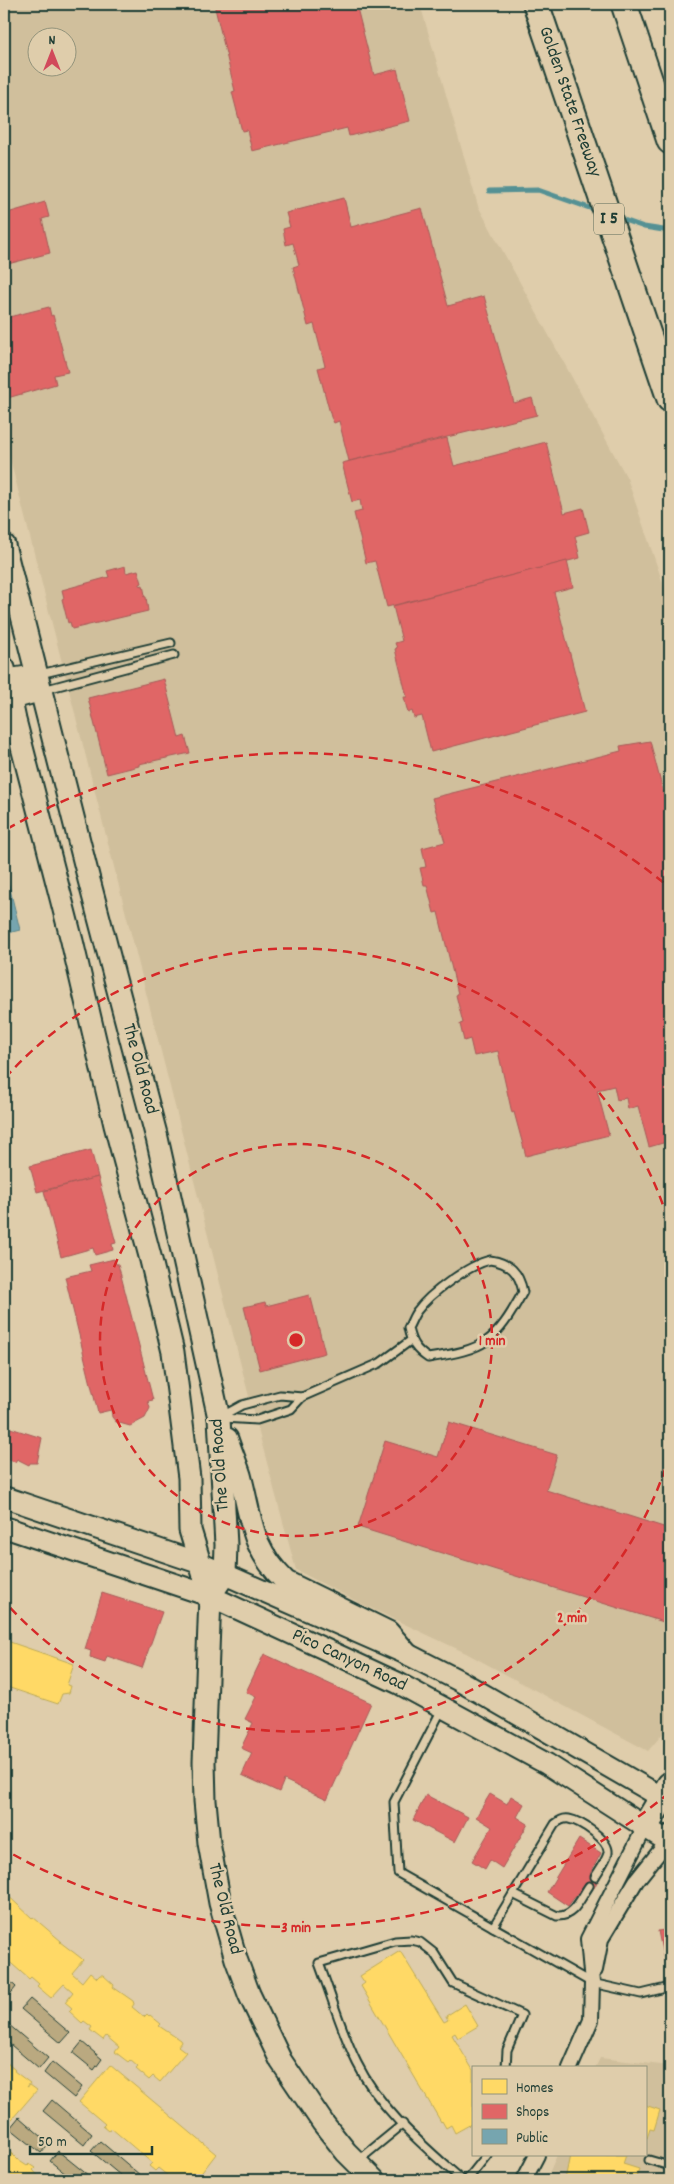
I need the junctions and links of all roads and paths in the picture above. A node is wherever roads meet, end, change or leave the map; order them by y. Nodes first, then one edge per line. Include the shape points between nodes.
1 (536, 4) edge
2 (624, 4) edge
3 (670, 141) edge
4 (670, 399) edge
5 (4, 545) edge
6 (171, 643) dead end
7 (174, 655) dead end
8 (38, 683) junction
9 (5, 686) edge
10 (410, 1340) junction
11 (302, 1397) junction
12 (219, 1418) junction
13 (4, 1497) edge
14 (4, 1527) edge
15 (199, 1563) junction
16 (225, 1574) junction
17 (210, 1596) junction
18 (407, 1654) junction
19 (443, 1706) junction
20 (668, 1795) edge
21 (645, 1828) junction
22 (670, 1841) edge
23 (595, 1877) dead end
24 (589, 1886) dead end
25 (513, 1894) junction
26 (493, 1927) junction
27 (592, 1983) junction
28 (670, 1987) edge
29 (506, 2066) edge
30 (571, 2066) edge
31 (403, 2124) junction
32 (486, 2156) edge
33 (536, 2156) edge
34 (649, 2160) dead end
35 (356, 2162) junction
36 (670, 2166) edge
37 (374, 2180) edge
38 (462, 2180) edge
39 (467, 2180) edge
40 (524, 2180) edge

1 - 4 highway, Golden State Freeway / I 5
2 - 3 highway
5 - 8 main road, The Old Road
6 - 8 lane
7 - 8 lane
8 - 9 main road
8 - 12 main road, The Old Road via 157,1138
9 - 15 main road, The Old Road via 72,941 173,1352 189,1478 190,1530
10 - 10 lane via 428,1358 462,1353 484,1344 503,1327 524,1292 521,1280 514,1269 503,1262 490,1260 478,1263 451,1280 417,1310 408,1328
10 - 11 lane via 380,1363
11 - 12 lane via 280,1395 251,1402
11 - 12 lane via 291,1409 257,1420
12 - 16 main road, The Old Road
12 - 18 main road via 240,1475 255,1540 274,1570 286,1582 388,1632
13 - 15 main road, Pico Canyon Road
14 - 17 main road, Pico Canyon Road
15 - 16 main road, Pico Canyon Road
15 - 17 main road, The Old Road
16 - 17 main road
16 - 18 main road, Pico Canyon Road
17 - 19 main road, Pico Canyon Road
17 - 35 main road, The Old Road via 205,1801 212,1863 223,1917 249,1994 282,2061 323,2123
18 - 20 main road, Pico Canyon Road
19 - 21 main road, Pico Canyon Road via 547,1764
19 - 26 lane via 394,1802 398,1873
20 - 21 highway
21 - 22 main road, Pico Canyon Road
21 - 27 street via 588,1939
22 - 27 street via 636,1881 601,1940
23 - 25 lane via 608,1853 606,1844 602,1838 570,1819 563,1819 555,1824
24 - 25 lane via 570,1914 564,1917
25 - 26 lane
26 - 27 lane
27 - 28 lane via 641,1994
27 - 30 street via 591,2020
29 - 31 lane via 507,2050 522,2015 453,1984 434,1952 420,1942 395,1941 319,1963 357,2064 376,2094
31 - 35 lane
31 - 38 lane
32 - 39 lane
33 - 40 street
34 - 36 lane
35 - 37 main road, The Old Road

